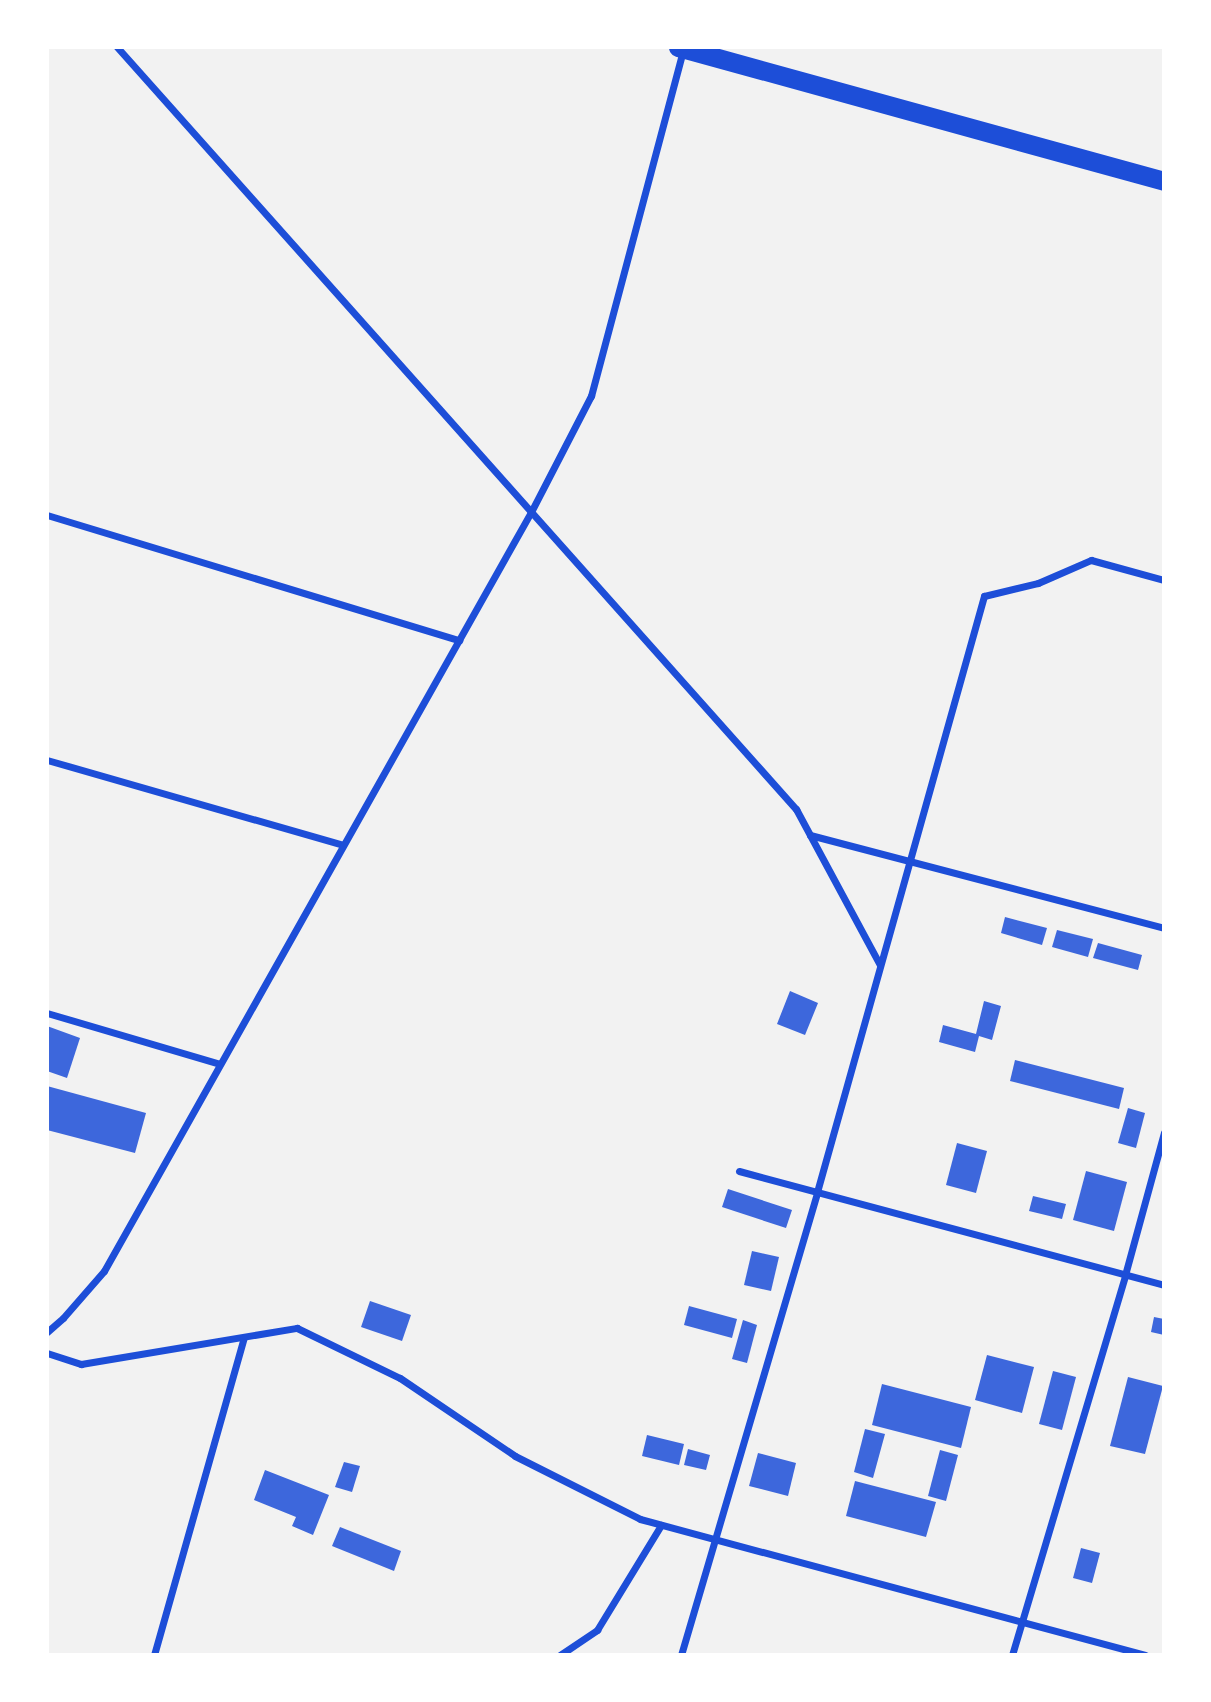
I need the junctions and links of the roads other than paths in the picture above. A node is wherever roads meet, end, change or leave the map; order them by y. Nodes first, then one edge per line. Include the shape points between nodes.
1 (117, 47) edge
2 (681, 48) edge
3 (1164, 181) edge
4 (531, 512) junction
5 (47, 514) edge
6 (1164, 580) edge
7 (459, 640) junction
8 (47, 760) edge
9 (810, 835) junction
10 (343, 845) junction
11 (910, 861) junction
12 (1164, 928) edge
13 (881, 966) junction
14 (47, 1013) edge
15 (220, 1064) junction
16 (1164, 1132) edge
17 (739, 1171) dead end
18 (817, 1192) junction
19 (1125, 1275) junction
20 (1164, 1285) edge
21 (47, 1332) edge
22 (244, 1337) junction
23 (47, 1353) edge
24 (661, 1525) junction
25 (715, 1539) junction
26 (1022, 1622) junction
27 (154, 1655) edge
28 (560, 1655) edge
29 (681, 1655) edge
30 (1012, 1655) edge
31 (1145, 1655) edge

1 - 4 street
2 - 3 highway
2 - 4 street via 591,397
4 - 7 street
4 - 9 street via 796,809
5 - 7 street
6 - 11 street via 1091,560 1038,583 984,596
7 - 10 street
8 - 10 street
9 - 11 street
9 - 13 street
10 - 15 street
11 - 12 street
11 - 13 street
13 - 18 street
14 - 15 street
15 - 21 street via 104,1271
16 - 19 street
17 - 18 street
18 - 19 street
18 - 25 street
19 - 20 street
19 - 26 street
22 - 23 street via 81,1364
22 - 24 street via 297,1328 400,1378 515,1456 640,1520
22 - 27 street
24 - 25 street
24 - 28 street via 597,1630
25 - 26 street
25 - 29 street
26 - 30 street
26 - 31 street

